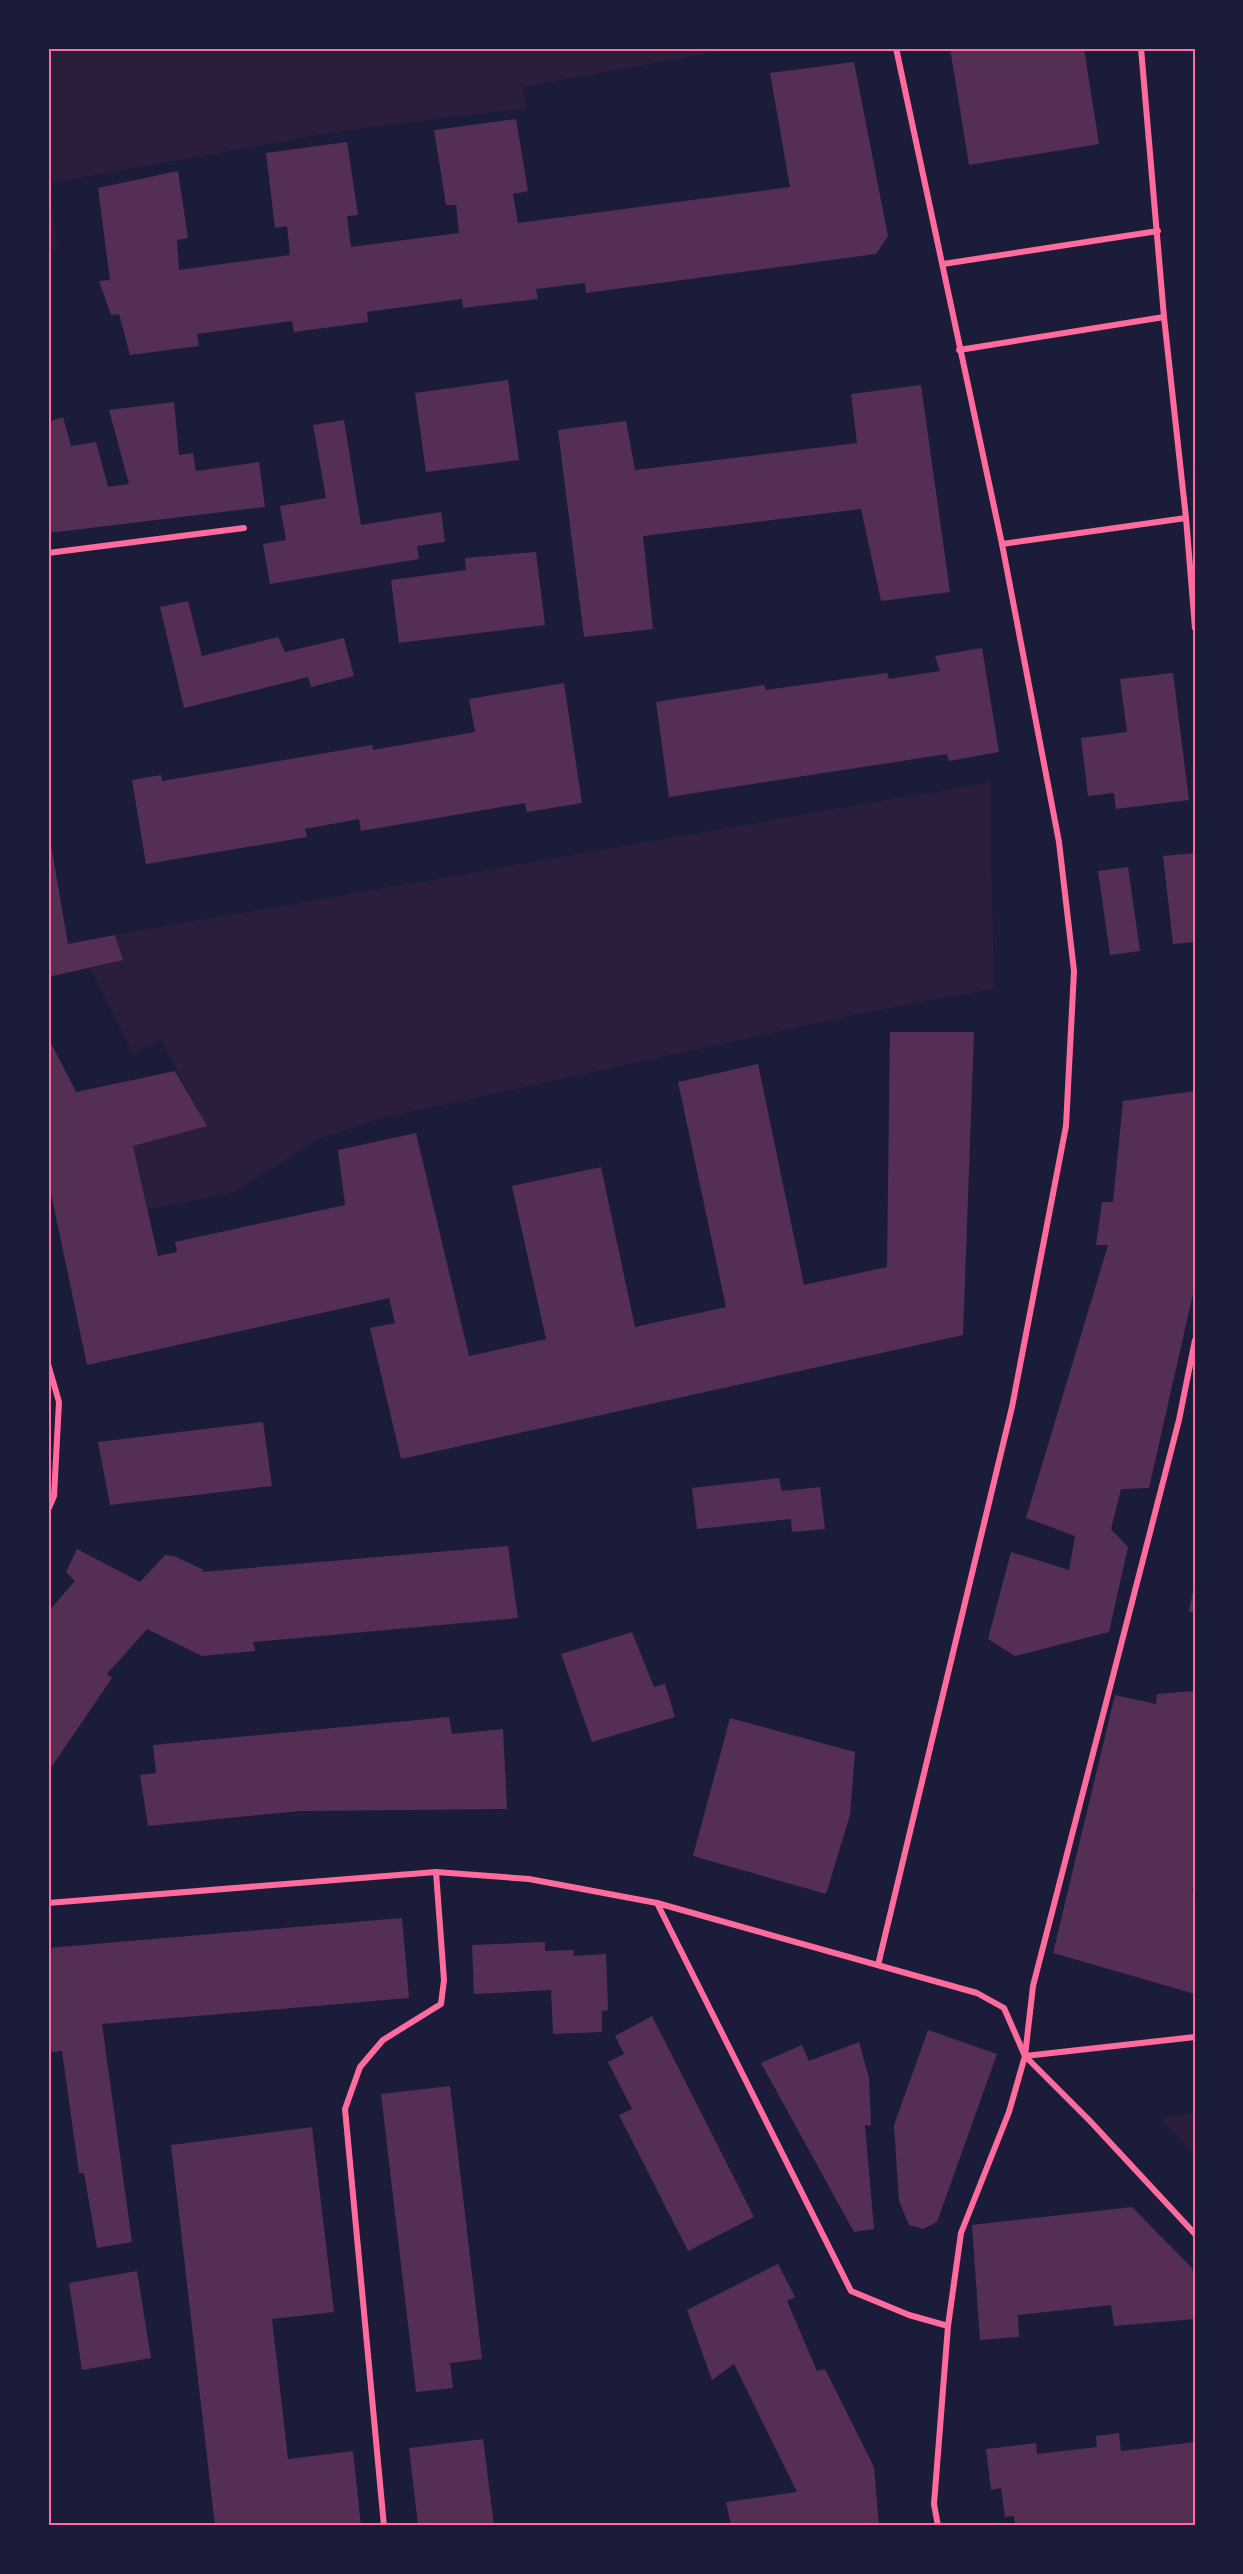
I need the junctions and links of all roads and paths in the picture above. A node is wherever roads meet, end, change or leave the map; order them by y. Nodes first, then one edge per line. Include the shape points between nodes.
1 (896, 48) edge
2 (1141, 48) edge
3 (1158, 231) junction
4 (943, 264) junction
5 (1164, 317) junction
6 (959, 350) junction
7 (1186, 518) junction
8 (244, 528) dead end
9 (1002, 544) junction
10 (48, 553) edge
11 (1195, 628) edge
12 (1195, 1340) edge
13 (48, 1364) edge
14 (48, 1510) edge
15 (436, 1872) junction
16 (48, 1903) edge
17 (657, 1903) junction
18 (878, 1965) junction
19 (1195, 2037) edge
20 (1025, 2056) junction
21 (1195, 2234) edge
22 (948, 2326) junction
23 (384, 2526) edge
24 (938, 2526) edge

1 - 4 street
2 - 3 street
3 - 4 street
3 - 5 street
4 - 6 street
5 - 6 street
5 - 7 street
6 - 9 street
7 - 9 street
7 - 11 street
8 - 10 street
9 - 18 street via 1059,842 1074,971 1066,1126 1012,1407
12 - 20 street via 1179,1420 1033,1986
13 - 14 street via 59,1402 54,1496
15 - 16 street
15 - 17 street via 529,1879
15 - 23 street via 444,1980 441,2004 383,2040 360,2067 345,2109
17 - 18 street
17 - 22 street via 852,2291 909,2315
18 - 20 street via 977,1993 1004,2008
19 - 20 street
20 - 21 street
20 - 22 street via 1009,2112 962,2233
22 - 24 street via 934,2504

